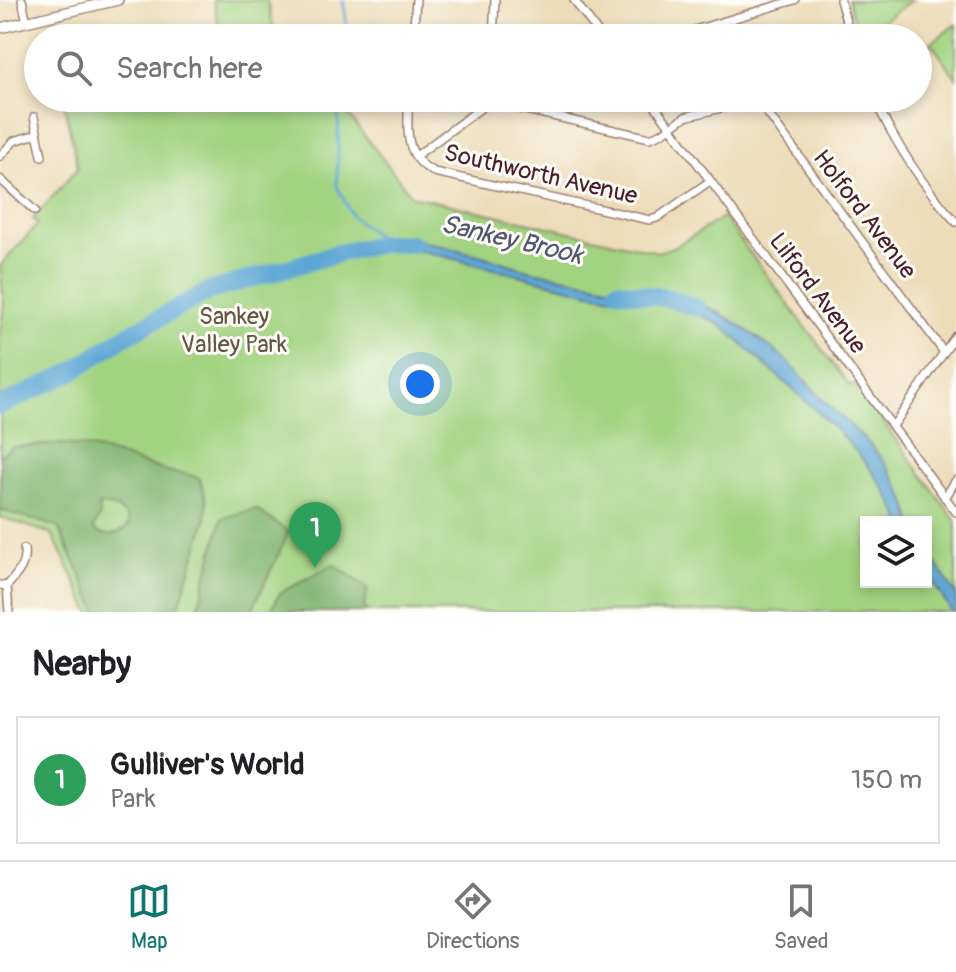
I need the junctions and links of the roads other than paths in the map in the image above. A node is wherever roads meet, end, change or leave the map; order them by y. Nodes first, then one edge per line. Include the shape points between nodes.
1 (22, 0) edge
2 (118, 0) edge
3 (416, 0) edge
4 (495, 0) edge
5 (574, 0) edge
6 (795, 0) edge
7 (840, 0) edge
8 (27, 22) junction
9 (414, 24) edge
10 (494, 24) edge
11 (592, 24) edge
12 (715, 24) edge
13 (847, 24) edge
14 (0, 28) edge
15 (409, 112) edge
16 (473, 112) edge
17 (539, 112) edge
18 (659, 112) edge
19 (704, 112) edge
20 (768, 112) edge
21 (882, 112) edge
22 (34, 117) dead end
23 (670, 127) junction
24 (37, 134) junction
25 (0, 156) edge
26 (42, 156) dead end
27 (416, 156) junction
28 (0, 179) edge
29 (710, 181) junction
30 (35, 211) dead end
31 (956, 222) edge
32 (956, 335) edge
33 (943, 351) junction
34 (893, 426) junction
35 (956, 480) edge
36 (945, 498) junction
37 (956, 512) edge
38 (24, 549) dead end
39 (3, 586) edge
40 (9, 612) edge

1 - 8 street
2 - 8 street
3 - 9 street
4 - 10 street
5 - 11 street
6 - 12 street
7 - 13 street
8 - 14 street
15 - 27 street, Southworth Avenue via 408,138
16 - 27 street
17 - 23 street via 643,137
18 - 23 street, Lilford Avenue
19 - 23 street
20 - 33 street, Holford Avenue
21 - 31 street via 921,179
22 - 24 street
23 - 29 street, Lilford Avenue
24 - 25 street via 14,141
24 - 26 street
27 - 29 street, Southworth Avenue via 434,172 647,219 657,218
28 - 30 street
29 - 34 street, Lilford Avenue
32 - 33 street
33 - 34 street
34 - 36 street, Lilford Avenue
35 - 36 street
36 - 37 street, Lilford Avenue
38 - 39 street via 23,564
39 - 40 street

